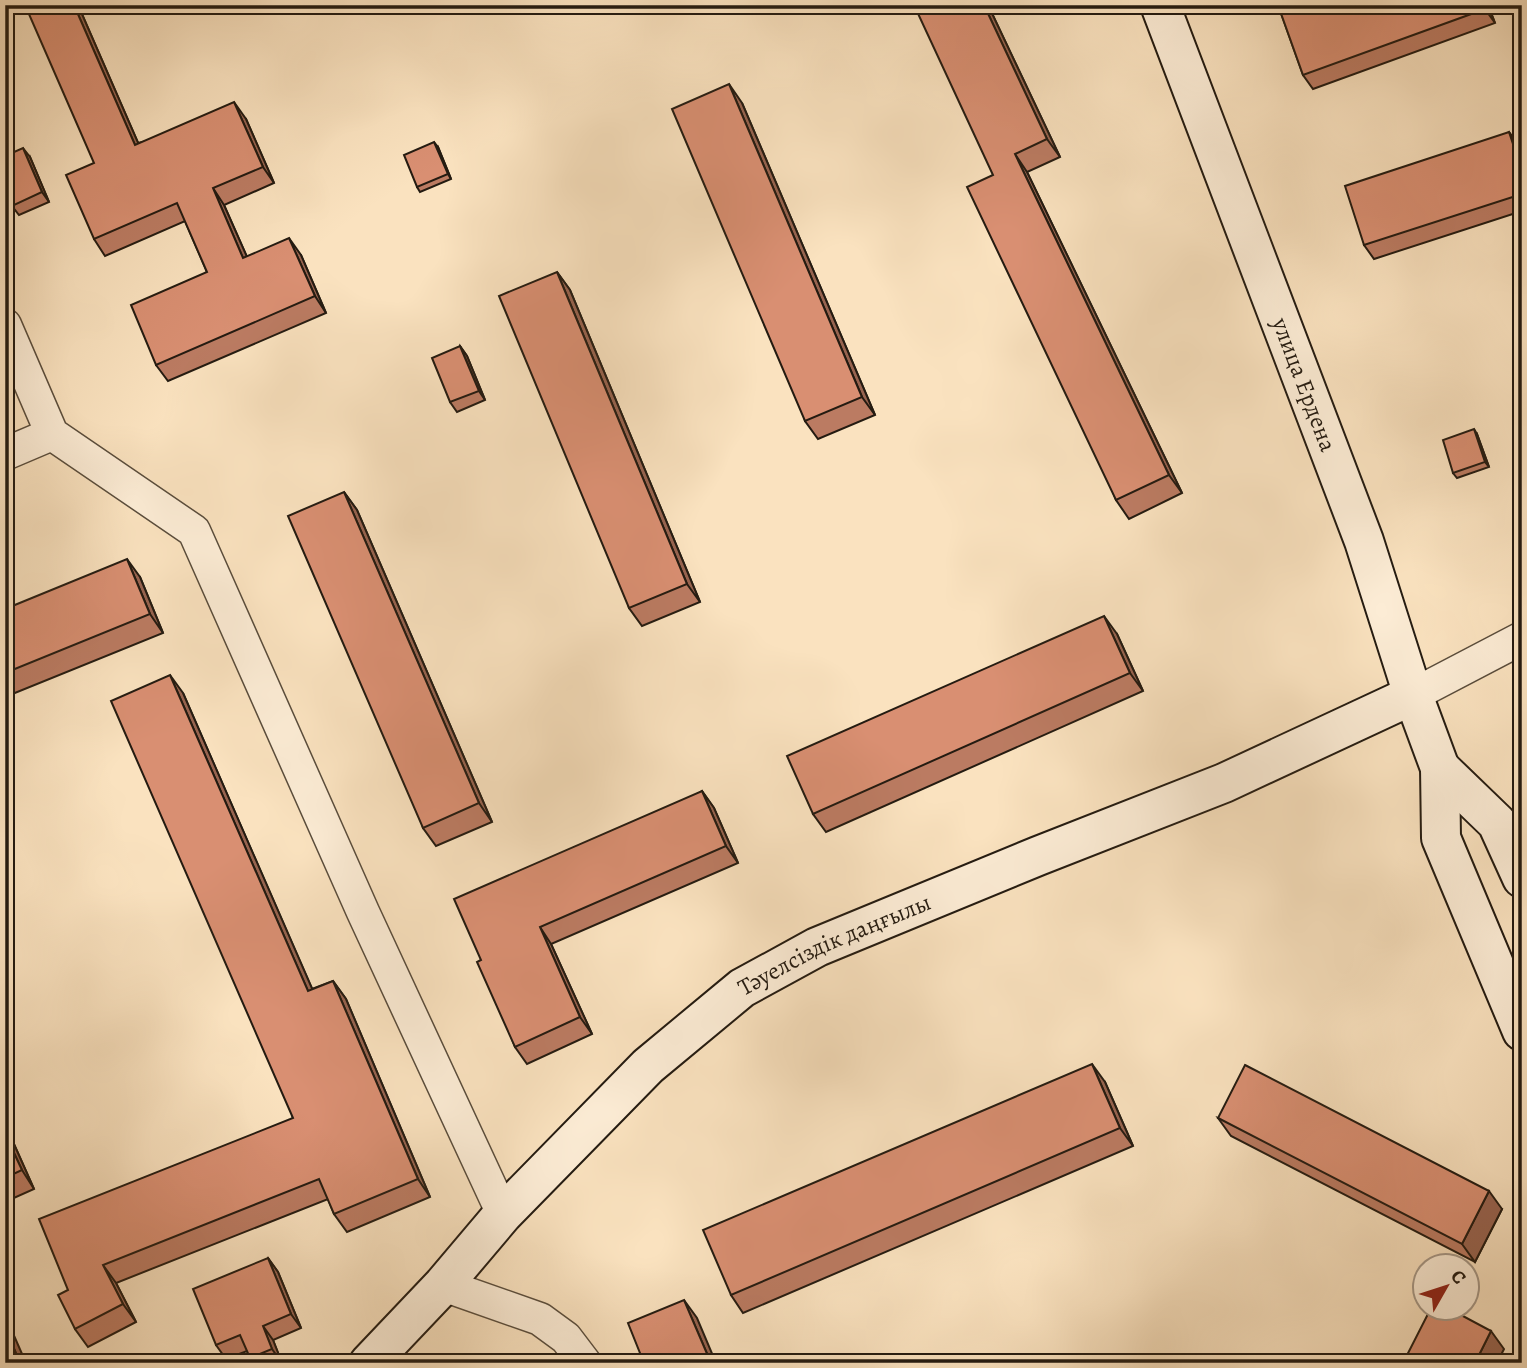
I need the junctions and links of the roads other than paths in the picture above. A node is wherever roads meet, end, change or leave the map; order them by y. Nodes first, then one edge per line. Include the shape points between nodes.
1 (1160, 5) edge
2 (5, 325) edge
3 (52, 434) junction
4 (5, 454) edge
5 (1522, 638) edge
6 (1413, 695) junction
7 (1440, 768) junction
8 (1522, 878) edge
9 (1522, 1031) edge
10 (503, 1214) junction
11 (443, 1285) junction
12 (369, 1363) edge
13 (585, 1363) edge

1 - 6 street, улица Ердена via 1364,541
2 - 3 street
3 - 4 street
3 - 10 street via 194,531
5 - 6 street
6 - 7 street, улица Ердена
6 - 10 street, Тәуелсіздік даңғылы via 1224,783 817,947 742,988 648,1066
7 - 8 street, улица Ердена via 1497,823
7 - 9 street, улица Ердена via 1441,838
10 - 11 street, Тәуелсіздік даңғылы
11 - 12 street, Тәуелсіздік даңғылы
11 - 13 street via 540,1319 566,1338

